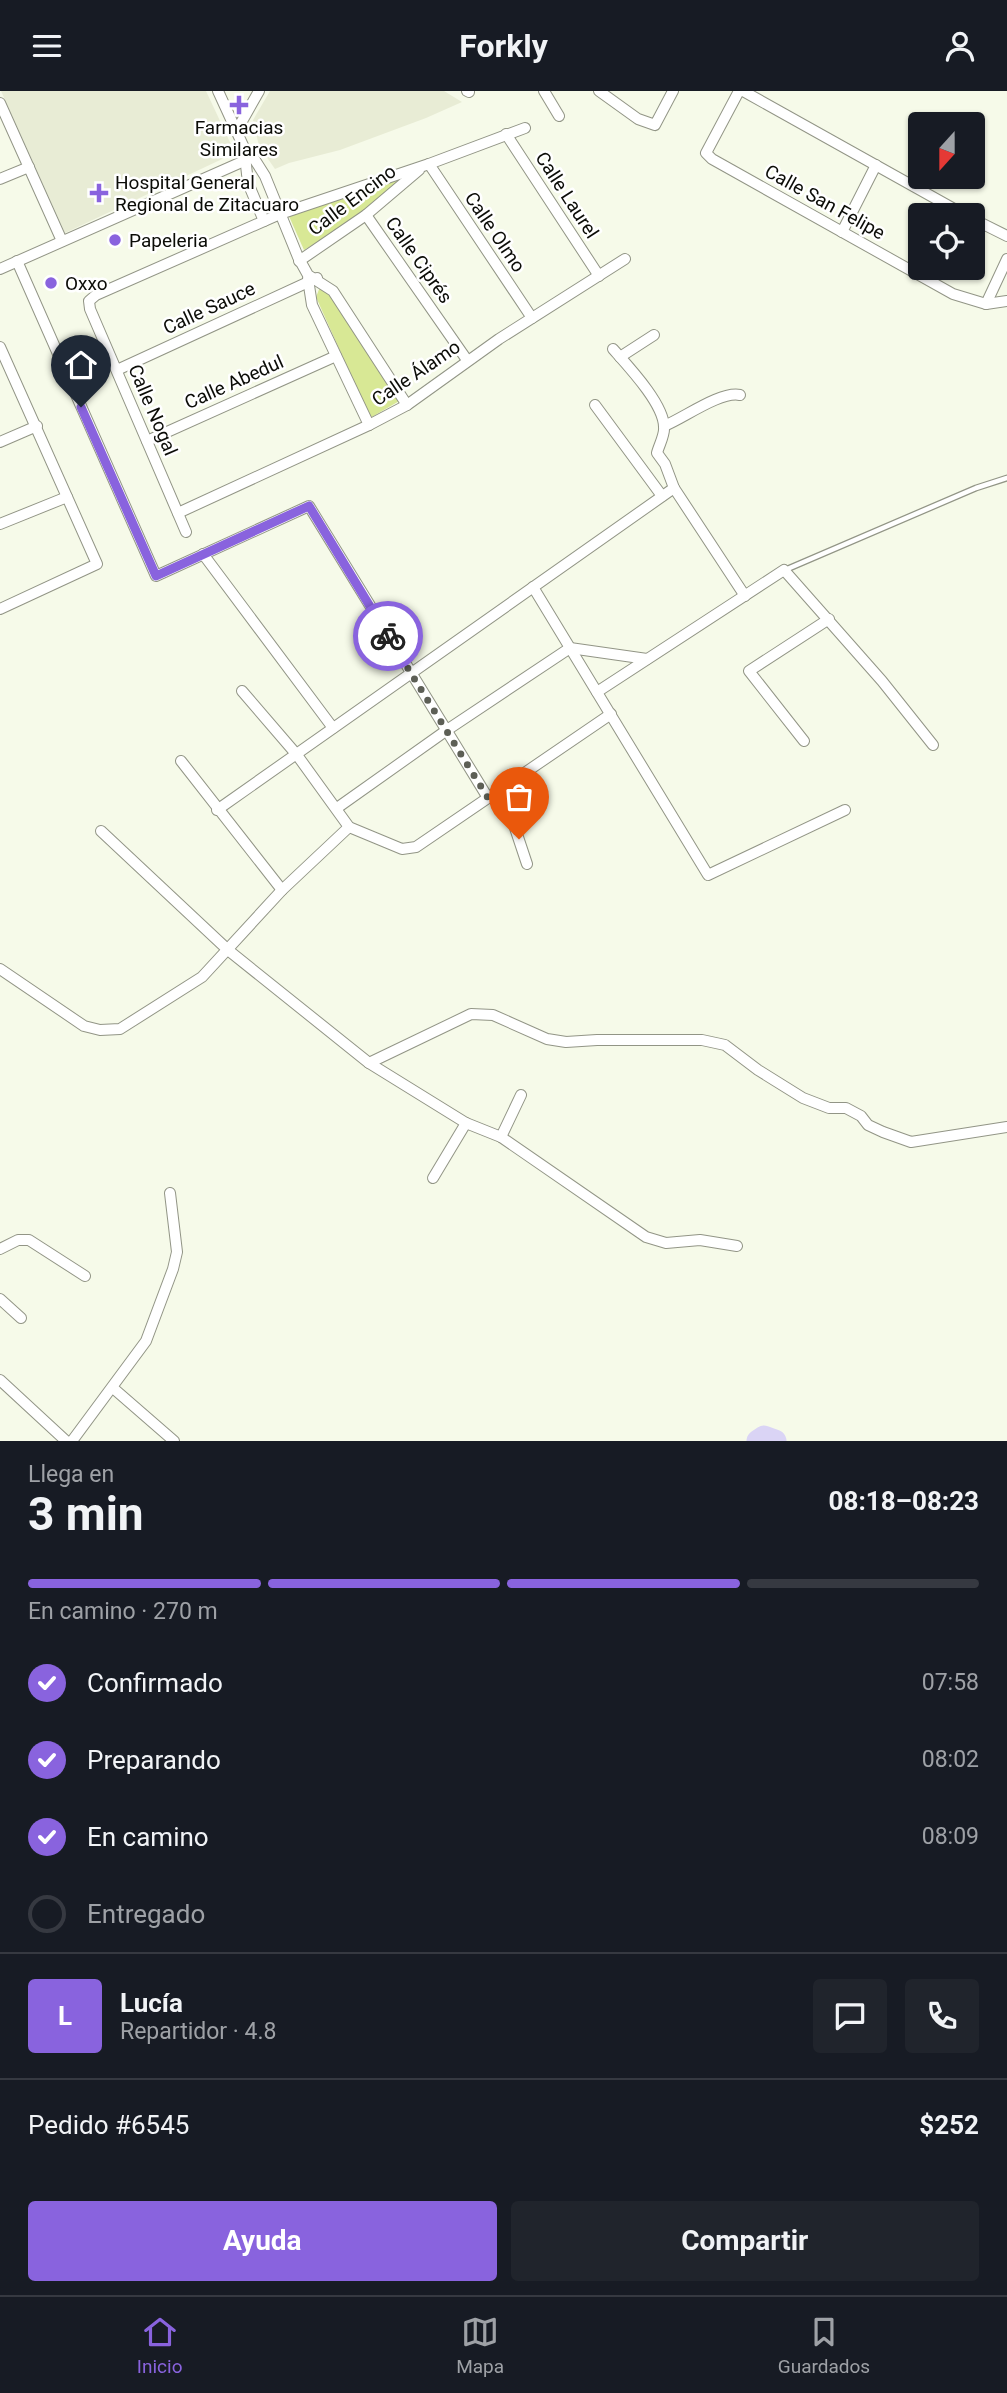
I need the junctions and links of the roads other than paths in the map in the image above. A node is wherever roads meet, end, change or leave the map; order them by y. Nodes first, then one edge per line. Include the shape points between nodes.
1 (218, 91) edge
2 (259, 91) edge
3 (544, 91) edge
4 (599, 91) edge
5 (673, 91) edge
6 (741, 91) edge
7 (0, 103) edge
8 (559, 116) dead end
9 (525, 128) dead end
10 (237, 130) junction
11 (506, 134) junction
12 (248, 157) junction
13 (427, 165) junction
14 (876, 165) junction
15 (29, 167) junction
16 (0, 179) edge
17 (944, 203) edge
18 (280, 214) junction
19 (366, 215) junction
20 (264, 221) junction
21 (985, 225) edge
22 (842, 232) junction
23 (1007, 236) edge
24 (62, 241) junction
25 (625, 259) dead end
26 (1007, 259) edge
27 (17, 261) junction
28 (299, 261) junction
29 (0, 269) edge
30 (599, 276) junction
31 (311, 278) junction
32 (89, 301) joint
33 (1007, 301) edge
34 (986, 304) junction
35 (532, 318) junction
36 (654, 335) dead end
37 (1, 351) edge
38 (336, 356) junction
39 (467, 360) junction
40 (117, 370) junction
41 (740, 395) dead end
42 (407, 405) junction
43 (595, 405) dead end
44 (369, 425) junction
45 (37, 426) junction
46 (664, 426) junction
47 (147, 441) junction
48 (0, 443) edge
49 (1007, 478) edge
50 (674, 488) junction
51 (662, 496) junction
52 (66, 498) junction
53 (178, 513) junction
54 (0, 524) edge
55 (186, 532) dead end
56 (203, 554) junction
57 (784, 570) junction
58 (533, 587) junction
59 (745, 596) junction
60 (0, 609) edge
61 (829, 619) junction
62 (570, 648) junction
63 (647, 659) junction
64 (411, 673) junction
65 (242, 691) dead end
66 (597, 692) junction
67 (611, 714) junction
68 (333, 728) junction
69 (447, 730) junction
70 (804, 741) dead end
71 (933, 745) dead end
72 (297, 755) junction
73 (181, 761) dead end
74 (502, 789) junction
75 (488, 798) junction
76 (337, 808) junction
77 (217, 810) junction
78 (845, 810) dead end
79 (349, 827) junction
80 (101, 831) dead end
81 (527, 863) dead end
82 (282, 890) junction
83 (228, 950) junction
84 (0, 969) edge
85 (369, 1063) junction
86 (521, 1095) dead end
87 (466, 1123) junction
88 (1007, 1127) edge
89 (501, 1137) junction
90 (433, 1178) dead end
91 (170, 1193) dead end
92 (737, 1246) dead end
93 (0, 1249) edge
94 (85, 1276) dead end
95 (0, 1299) edge
96 (21, 1318) dead end
97 (0, 1380) edge
98 (113, 1388) junction
99 (66, 1441) edge
100 (72, 1441) edge
101 (174, 1441) edge

1 - 10 street
2 - 10 street
3 - 8 street
4 - 5 street via 654,125
6 - 14 street
6 - 22 street, Calle San Felipe via 706,153
7 - 15 street
9 - 11 street, Calle Encino
10 - 12 street
11 - 13 street, Calle Encino
11 - 30 street, Calle Laurel
12 - 18 street via 265,176
12 - 20 street via 248,183
12 - 24 street
13 - 18 street, Calle Encino
13 - 19 street, Calle Encino
13 - 35 street, Calle Olmo
14 - 17 street
14 - 22 street
15 - 16 street
15 - 24 street
18 - 20 street, Calle Encino
18 - 28 street
19 - 28 street, Calle Encino
19 - 39 street, Calle Ciprés
20 - 32 street, Calle Encino
21 - 23 street
22 - 34 street, Calle San Felipe via 953,294
24 - 27 street
25 - 30 street, Calle Álamo
26 - 34 street
27 - 29 street
27 - 56 street via 156,576
28 - 31 street
30 - 35 street, Calle Álamo
31 - 38 street via 312,305
31 - 40 street, Calle Sauce
31 - 42 street via 333,291
32 - 40 street, Calle Nogal
33 - 34 street, Calle San Felipe
35 - 39 street, Calle Álamo
36 - 46 street via 616,353 639,378
37 - 45 street
38 - 44 street
38 - 47 street, Calle Abedul
39 - 42 street, Calle Álamo
40 - 47 street, Calle Nogal
41 - 46 street via 711,402
42 - 44 street, Calle Álamo
43 - 51 street
44 - 53 street, Calle Álamo
45 - 48 street
45 - 52 street
46 - 50 street via 657,453
47 - 53 street, Calle Nogal
49 - 57 lane
50 - 51 street
50 - 59 street
51 - 58 street
52 - 54 street
52 - 60 street via 97,564
53 - 55 street, Calle Nogal
56 - 64 street via 309,506
56 - 68 street
57 - 59 street
57 - 61 street
58 - 62 street
58 - 64 street
59 - 63 street
61 - 70 street via 749,671
61 - 71 street
62 - 63 street
62 - 66 street
62 - 69 street
63 - 66 street
64 - 68 street
64 - 69 street
65 - 72 street
66 - 67 street
67 - 74 street
67 - 78 street via 708,875
68 - 72 street
69 - 75 street
69 - 76 street
72 - 76 street
72 - 77 street
73 - 77 street
74 - 75 street
74 - 81 street
75 - 79 street via 416,846 402,849
76 - 79 street
77 - 82 street
79 - 82 street
80 - 83 street
82 - 83 street
83 - 84 street via 202,977 120,1029 84,1026
83 - 85 street
85 - 87 street
85 - 88 street via 471,1014 493,1015 547,1039 566,1042 702,1040 725,1045 803,1098 829,1108 846,1108 868,1125 911,1142
86 - 89 street
87 - 89 street
87 - 90 street
89 - 92 street via 646,1237 666,1243 700,1240
91 - 98 street via 177,1252 173,1269 146,1341
93 - 94 street via 29,1240
95 - 96 street
97 - 99 street
98 - 100 street
98 - 101 street

